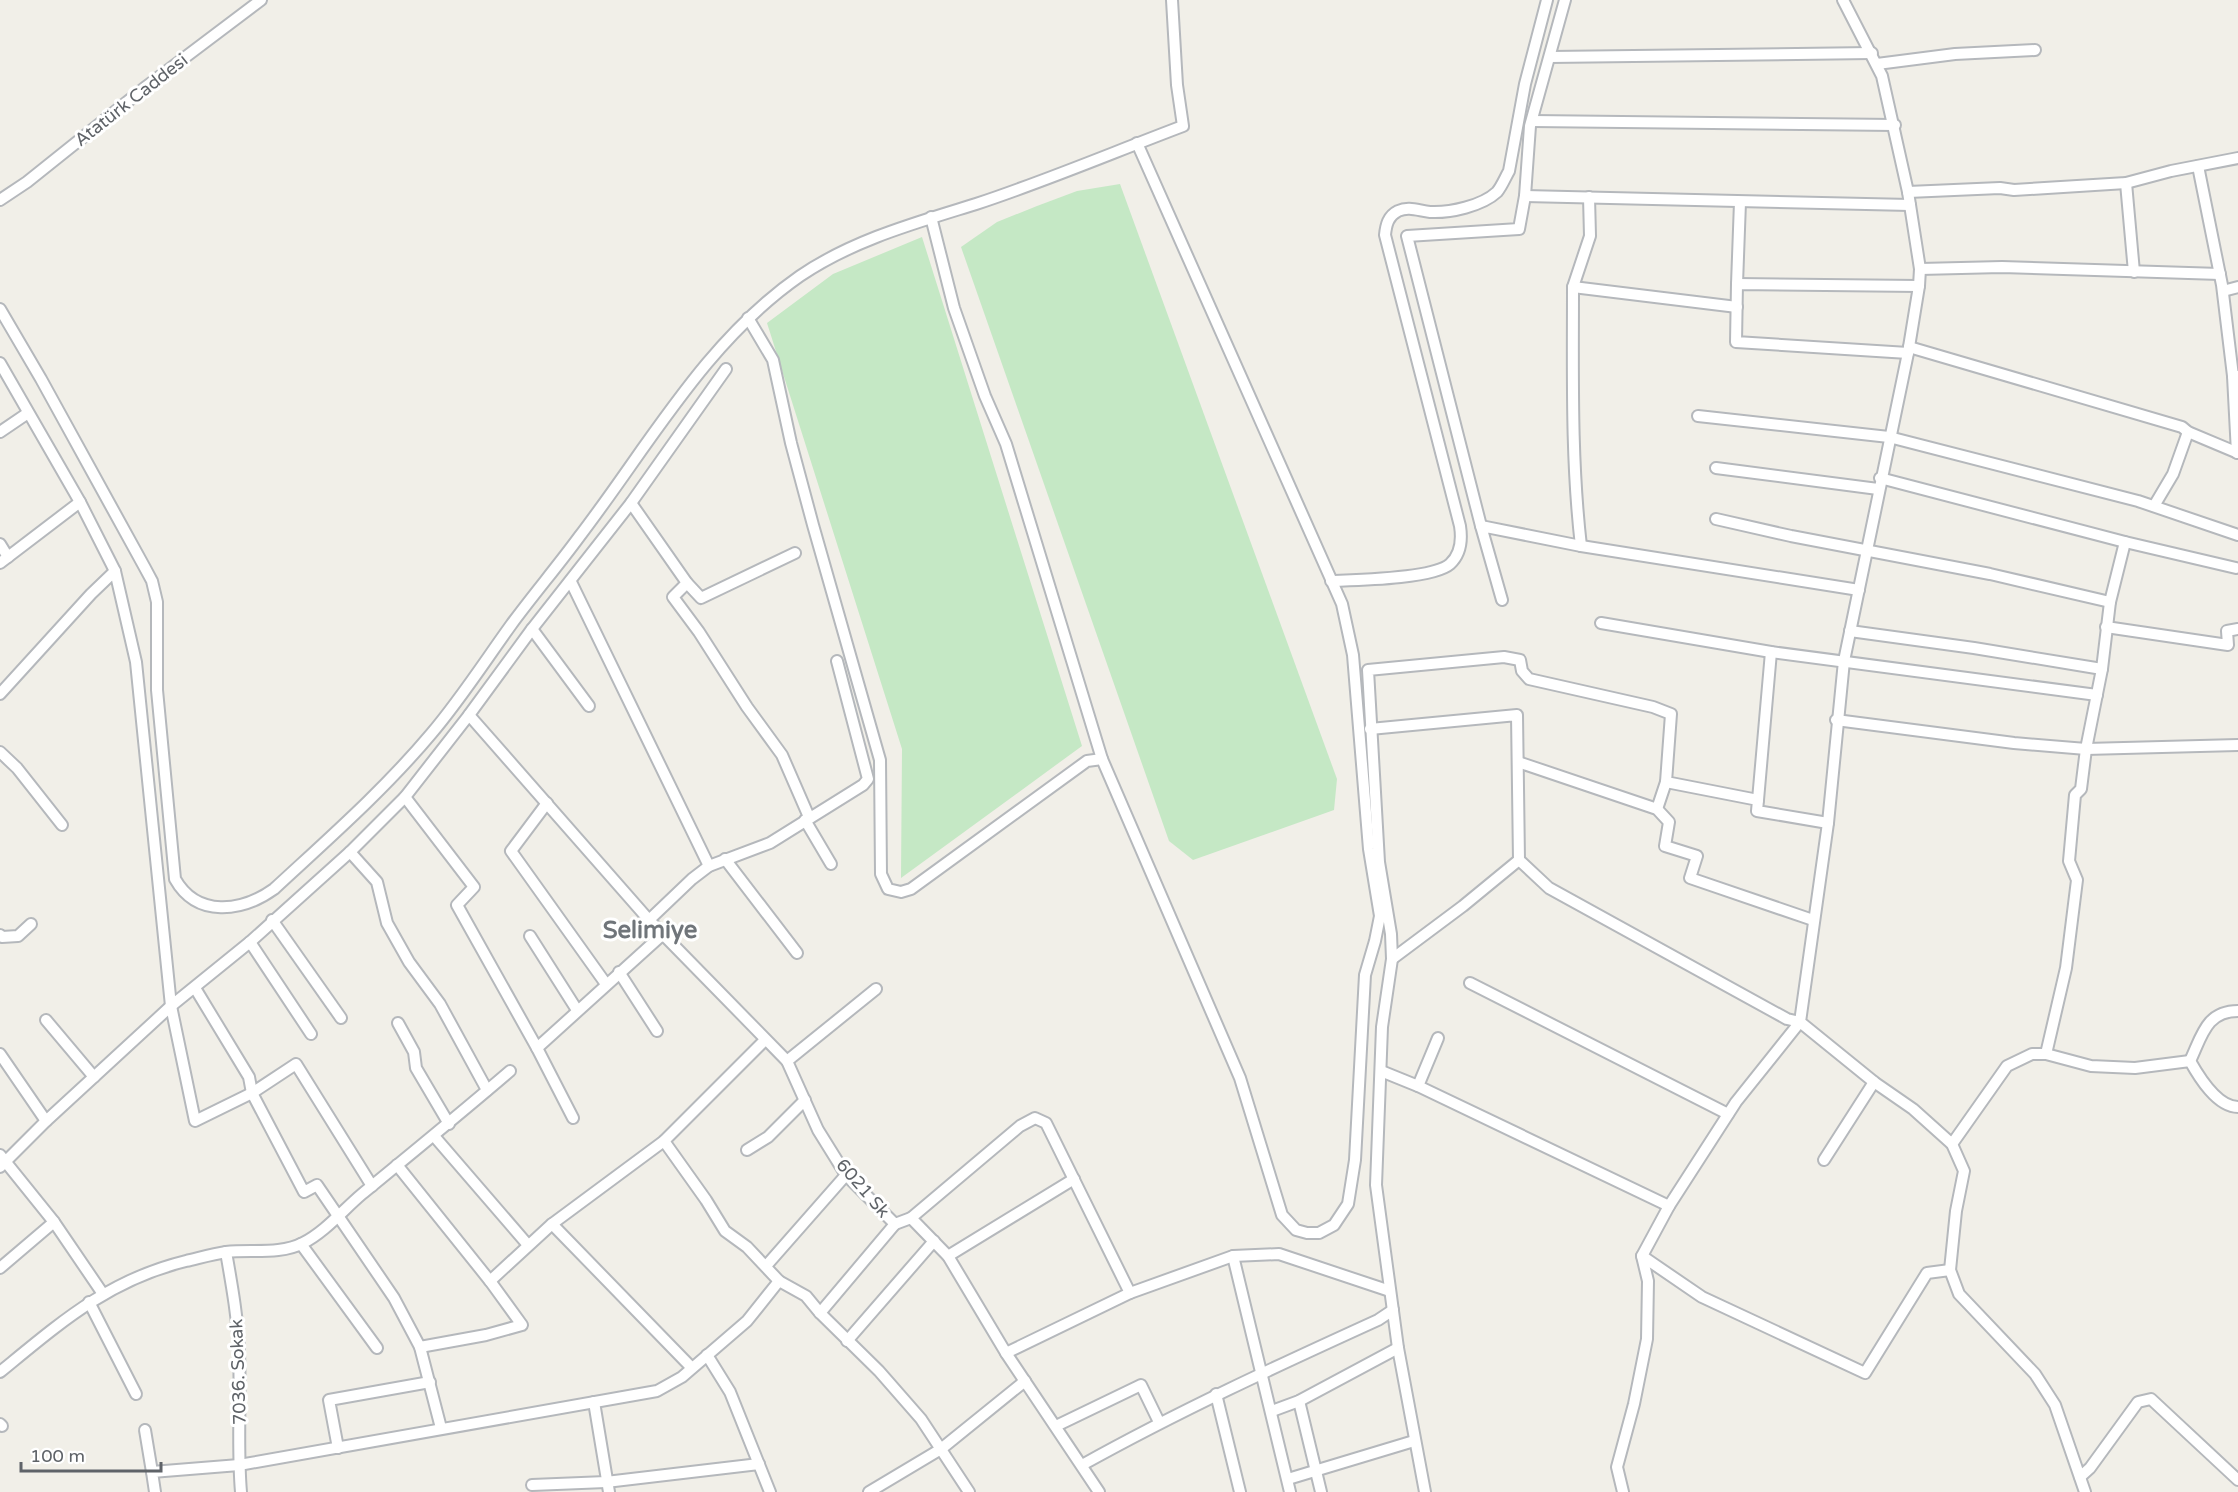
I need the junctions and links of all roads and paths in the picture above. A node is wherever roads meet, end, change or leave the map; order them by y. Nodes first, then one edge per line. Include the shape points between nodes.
1 (261, 0) edge
2 (1173, 0) edge
3 (1548, 0) edge
4 (1565, 0) edge
5 (1843, 0) edge
6 (2035, 50) dead end
7 (1872, 53) junction
8 (1550, 57) junction
9 (1877, 64) junction
10 (1532, 121) junction
11 (1894, 125) junction
12 (1137, 143) junction
13 (2238, 158) edge
14 (2198, 166) junction
15 (2126, 183) junction
16 (1908, 192) junction
17 (1525, 196) junction
18 (1589, 197) junction
19 (0, 200) edge
20 (1740, 202) junction
21 (1910, 205) junction
22 (931, 217) junction
23 (1920, 269) junction
24 (2134, 272) junction
25 (2220, 274) junction
26 (1737, 284) junction
27 (1919, 286) junction
28 (1573, 287) junction
29 (2238, 287) edge
30 (2223, 291) junction
31 (1737, 307) junction
32 (0, 309) edge
33 (748, 318) junction
34 (1908, 350) junction
35 (0, 363) edge
36 (726, 369) dead end
37 (2236, 376) edge
38 (28, 413) junction
39 (1698, 416) dead end
40 (0, 432) edge
41 (2188, 432) junction
42 (1889, 437) junction
43 (2238, 453) edge
44 (1716, 468) dead end
45 (1879, 484) junction
46 (80, 502) junction
47 (631, 503) junction
48 (2154, 507) junction
49 (1716, 519) dead end
50 (1481, 526) junction
51 (2238, 535) edge
52 (2125, 542) junction
53 (0, 544) edge
54 (1581, 546) junction
55 (1867, 551) junction
56 (795, 553) dead end
57 (4, 560) edge
58 (2236, 568) dead end
59 (115, 571) junction
60 (1331, 581) junction
61 (571, 582) junction
62 (687, 583) junction
63 (1859, 590) junction
64 (1502, 600) dead end
65 (2110, 602) junction
66 (1601, 623) dead end
67 (2106, 627) junction
68 (532, 629) junction
69 (2238, 629) edge
70 (1850, 632) junction
71 (1771, 652) junction
72 (1844, 661) junction
73 (837, 662) dead end
74 (2102, 669) junction
75 (2, 686) edge
76 (2097, 695) junction
77 (589, 706) dead end
78 (469, 715) junction
79 (1836, 720) junction
80 (1370, 729) junction
81 (2238, 745) edge
82 (2086, 749) junction
83 (0, 752) edge
84 (1102, 759) junction
85 (1518, 762) junction
86 (1666, 782) junction
87 (405, 797) junction
88 (1758, 800) junction
89 (547, 803) junction
90 (1657, 808) junction
91 (807, 818) junction
92 (1828, 823) junction
93 (62, 825) dead end
94 (350, 852) junction
95 (725, 859) junction
96 (1519, 860) junction
97 (831, 864) dead end
98 (709, 866) junction
99 (272, 920) junction
100 (649, 920) junction
101 (1813, 920) junction
102 (31, 924) dead end
103 (663, 934) junction
104 (0, 935) edge
105 (530, 936) dead end
106 (249, 942) junction
107 (797, 953) dead end
108 (1392, 959) junction
109 (619, 972) junction
110 (1470, 983) dead end
111 (606, 984) junction
112 (195, 988) junction
113 (876, 989) dead end
114 (171, 1006) junction
115 (577, 1010) junction
116 (2238, 1011) edge
117 (341, 1018) dead end
118 (46, 1020) dead end
119 (1800, 1022) junction
120 (398, 1023) dead end
121 (657, 1031) dead end
122 (311, 1034) dead end
123 (1438, 1038) dead end
124 (765, 1040) junction
125 (537, 1048) junction
126 (0, 1054) edge
127 (2046, 1054) junction
128 (787, 1061) junction
129 (2190, 1061) junction
130 (510, 1071) dead end
131 (1381, 1071) junction
132 (94, 1077) junction
133 (1874, 1083) junction
134 (1418, 1086) junction
135 (487, 1090) junction
136 (252, 1093) junction
137 (805, 1100) junction
138 (2238, 1107) edge
139 (1728, 1114) junction
140 (573, 1118) dead end
141 (46, 1121) junction
142 (449, 1124) junction
143 (434, 1136) junction
144 (664, 1141) junction
145 (1952, 1144) junction
146 (747, 1150) dead end
147 (1824, 1160) dead end
148 (2, 1161) edge
149 (397, 1165) junction
150 (846, 1175) junction
151 (1074, 1179) junction
152 (372, 1186) junction
153 (1669, 1206) junction
154 (337, 1215) junction
155 (911, 1218) junction
156 (54, 1222) junction
157 (552, 1224) junction
158 (895, 1224) junction
159 (934, 1241) junction
160 (301, 1244) junction
161 (528, 1245) junction
162 (226, 1252) junction
163 (948, 1256) junction
164 (1233, 1256) junction
165 (1642, 1256) junction
166 (766, 1266) junction
167 (0, 1268) edge
168 (1950, 1270) junction
169 (490, 1281) junction
170 (778, 1281) junction
171 (1390, 1291) junction
172 (1130, 1293) junction
173 (103, 1294) junction
174 (89, 1302) junction
175 (1393, 1311) junction
176 (820, 1313) junction
177 (847, 1341) junction
178 (420, 1347) junction
179 (377, 1348) dead end
180 (1398, 1348) junction
181 (1006, 1353) junction
182 (707, 1355) junction
183 (691, 1367) junction
184 (0, 1372) edge
185 (1261, 1373) junction
186 (1025, 1381) junction
187 (430, 1382) junction
188 (136, 1394) dead end
189 (1216, 1394) junction
190 (594, 1401) junction
191 (1299, 1401) junction
192 (1272, 1411) junction
193 (1159, 1422) junction
194 (1056, 1426) junction
195 (441, 1428) junction
196 (145, 1430) dead end
197 (1414, 1441) junction
198 (338, 1448) junction
199 (941, 1449) junction
200 (759, 1464) junction
201 (239, 1465) junction
202 (1082, 1465) junction
203 (152, 1472) junction
204 (1317, 1472) junction
205 (2080, 1477) junction
206 (1288, 1479) junction
207 (2238, 1480) edge
208 (532, 1485) dead end
209 (607, 1487) edge
210 (154, 1492) edge
211 (241, 1492) edge
212 (770, 1492) edge
213 (869, 1492) edge
214 (969, 1492) edge
215 (1099, 1492) edge
216 (1240, 1492) edge
217 (1290, 1492) edge
218 (1321, 1492) edge
219 (1425, 1492) edge
220 (1623, 1492) edge
221 (2085, 1492) edge

1 - 19 street, Atatürk Caddesi
2 - 12 street via 1183,126
3 - 60 street via 1525,84 1509,171 1496,193 1469,206 1430,212 1397,211 1386,225 1385,234 1460,525 1459,550 1450,564 1439,570
4 - 8 street
5 - 7 street
6 - 9 street via 1955,54
7 - 8 street
7 - 9 street
8 - 10 street
9 - 11 street
10 - 11 street
10 - 17 street
11 - 16 street
12 - 22 street
12 - 60 street
13 - 14 street
14 - 15 street
14 - 25 street
15 - 16 street via 2079,188
15 - 24 street
16 - 21 street
17 - 18 street
17 - 50 street via 1519,229 1407,236
18 - 20 street
18 - 28 street via 1590,236
20 - 21 street
20 - 26 street
21 - 23 street
22 - 33 street via 840,252 800,276
22 - 84 street via 954,308 1006,444
23 - 24 street via 2002,267
23 - 27 street
24 - 25 street
25 - 30 street
26 - 27 street
26 - 31 street
27 - 34 street
28 - 31 street
28 - 54 street via 1573,389
29 - 30 street
30 - 37 street
31 - 34 street via 1736,342
32 - 33 street via 152,581 157,602 157,690 175,879 187,896 231,908 251,903 274,889 388,781 434,731 608,499 668,411
33 - 84 street via 772,360 813,525 880,760 881,874 888,889 911,889 1088,761
34 - 41 street via 2182,427
34 - 42 street
35 - 38 street
36 - 47 street
37 - 43 street
38 - 40 street
38 - 46 street
39 - 42 street
41 - 43 street
41 - 48 street via 2173,474
42 - 45 street
42 - 48 street
44 - 45 street
45 - 52 street
45 - 55 street
46 - 57 street
46 - 59 street
47 - 61 street
47 - 62 street
48 - 51 street
49 - 55 street
50 - 54 street
50 - 64 street
52 - 58 street
52 - 65 street
53 - 57 street
54 - 63 street
55 - 63 street
55 - 65 street via 1990,573
56 - 62 street via 701,598
59 - 75 street
59 - 114 street via 136,662
60 - 84 street via 1346,616 1353,655 1369,849 1380,916 1365,975 1355,1161 1348,1204 1319,1233 1296,1230 1282,1215 1240,1078
61 - 68 street
61 - 98 street
62 - 91 street via 673,597 783,755
63 - 70 street
65 - 67 street
66 - 71 street
67 - 69 street via 2228,645 2227,631
67 - 74 street
68 - 77 street
68 - 78 street
70 - 72 street
70 - 74 street
71 - 72 street
71 - 88 street
72 - 76 street
72 - 79 street
73 - 91 street via 868,779
74 - 76 street
76 - 82 street
78 - 87 street
78 - 89 street, 6021 Sk
79 - 82 street
79 - 92 street
80 - 85 street via 1517,715
80 - 86 street via 1368,670 1504,657 1520,660 1529,679 1671,714
80 - 108 street via 1379,862 1390,920
81 - 82 street
82 - 127 street via 2081,789 2075,795 2069,861 2077,880 2066,968
83 - 93 street
85 - 90 street
85 - 96 street
86 - 88 street
86 - 90 street
87 - 94 street
87 - 125 street via 474,887 457,905
88 - 92 street via 1757,811
89 - 100 street, 6021 Sk
89 - 111 street via 511,851
90 - 101 street via 1669,822 1665,846 1697,856 1690,878
91 - 95 street via 771,843
91 - 97 street
92 - 101 street
94 - 99 street
94 - 135 street via 377,882 387,923 440,1004
95 - 98 street
95 - 107 street
96 - 108 street
96 - 119 street via 1550,888 1788,1019
98 - 100 street
99 - 106 street
99 - 117 street
100 - 103 street, 6021 Sk
101 - 119 street
102 - 104 street via 18,936
103 - 109 street
103 - 124 street, 6021 Sk via 753,1023
105 - 115 street
106 - 112 street
106 - 122 street
108 - 131 street via 1385,998
109 - 111 street
109 - 121 street
110 - 139 street
111 - 115 street
112 - 114 street
112 - 136 street via 249,1077
113 - 128 street
114 - 132 street
114 - 136 street via 195,1121
115 - 125 street
116 - 129 street via 2215,1016
118 - 132 street
119 - 133 street
119 - 139 street
120 - 142 street via 414,1052 416,1068
123 - 134 street
124 - 128 street, 6021 Sk
124 - 144 street
125 - 140 street
126 - 141 street
127 - 129 street via 2091,1066
127 - 145 street via 2032,1054 2007,1066
128 - 137 street, 6021 Sk
129 - 138 street via 2216,1097
130 - 135 street
131 - 134 street
131 - 171 street via 1376,1185
132 - 141 street
133 - 145 street via 1913,1109
133 - 147 street
134 - 153 street
135 - 142 street
136 - 152 street via 296,1064
136 - 154 street via 304,1192 317,1185
137 - 146 street via 768,1137
137 - 150 street, 6021 Sk
139 - 153 street
141 - 148 street
142 - 143 street
143 - 149 street
143 - 161 street
144 - 157 street
144 - 166 street via 725,1231
145 - 168 street via 1964,1171
148 - 156 street
149 - 152 street
149 - 169 street
150 - 158 street, 6021 Sk
150 - 166 street
151 - 155 street via 1047,1123 1035,1118 1020,1126
151 - 163 street
151 - 172 street
152 - 154 street
153 - 165 street
154 - 160 street
154 - 178 street via 393,1298
155 - 158 street, 6021 Sk
155 - 159 street, 6021 Sk
156 - 167 street
156 - 173 street
157 - 161 street
157 - 183 street
158 - 176 street
159 - 163 street, 6021 Sk
159 - 177 street
160 - 162 street
160 - 179 street
161 - 169 street
162 - 173 street via 184,1261
162 - 201 street, 7036. Sokak via 239,1351
163 - 181 street, 6021 Sk
164 - 171 street via 1279,1254
164 - 172 street
164 - 185 street
165 - 168 street via 1702,1297 1864,1373 1928,1273
165 - 220 street via 1648,1281 1647,1339 1617,1467
166 - 170 street
168 - 205 street via 1959,1294 2035,1374 2055,1405
169 - 178 street via 522,1325
170 - 176 street via 806,1296
170 - 182 street via 747,1321
171 - 175 street
172 - 181 street
173 - 174 street
174 - 184 street
174 - 188 street
175 - 180 street
175 - 185 street
176 - 177 street
177 - 199 street via 921,1419
178 - 187 street
180 - 191 street
180 - 197 street
181 - 186 street, 6021 Sk
182 - 183 street
182 - 200 street via 730,1392
183 - 190 street via 657,1391
185 - 189 street
185 - 192 street
186 - 194 street, 6021 Sk
186 - 199 street
187 - 195 street
187 - 198 street via 329,1400
189 - 193 street
189 - 216 street
190 - 195 street
190 - 209 street
191 - 192 street
191 - 204 street
192 - 206 street
193 - 194 street via 1142,1385
193 - 202 street
194 - 202 street, 6021 Sk
195 - 198 street
196 - 203 street
197 - 204 street
197 - 219 street
198 - 201 street
199 - 213 street
199 - 214 street
200 - 209 street
200 - 212 street
201 - 203 street
201 - 211 street, 7036. Sokak
202 - 215 street, 6021 Sk
203 - 210 street
204 - 206 street
204 - 218 street
205 - 207 street via 2138,1402 2151,1399
205 - 221 street
206 - 217 street
208 - 209 street

